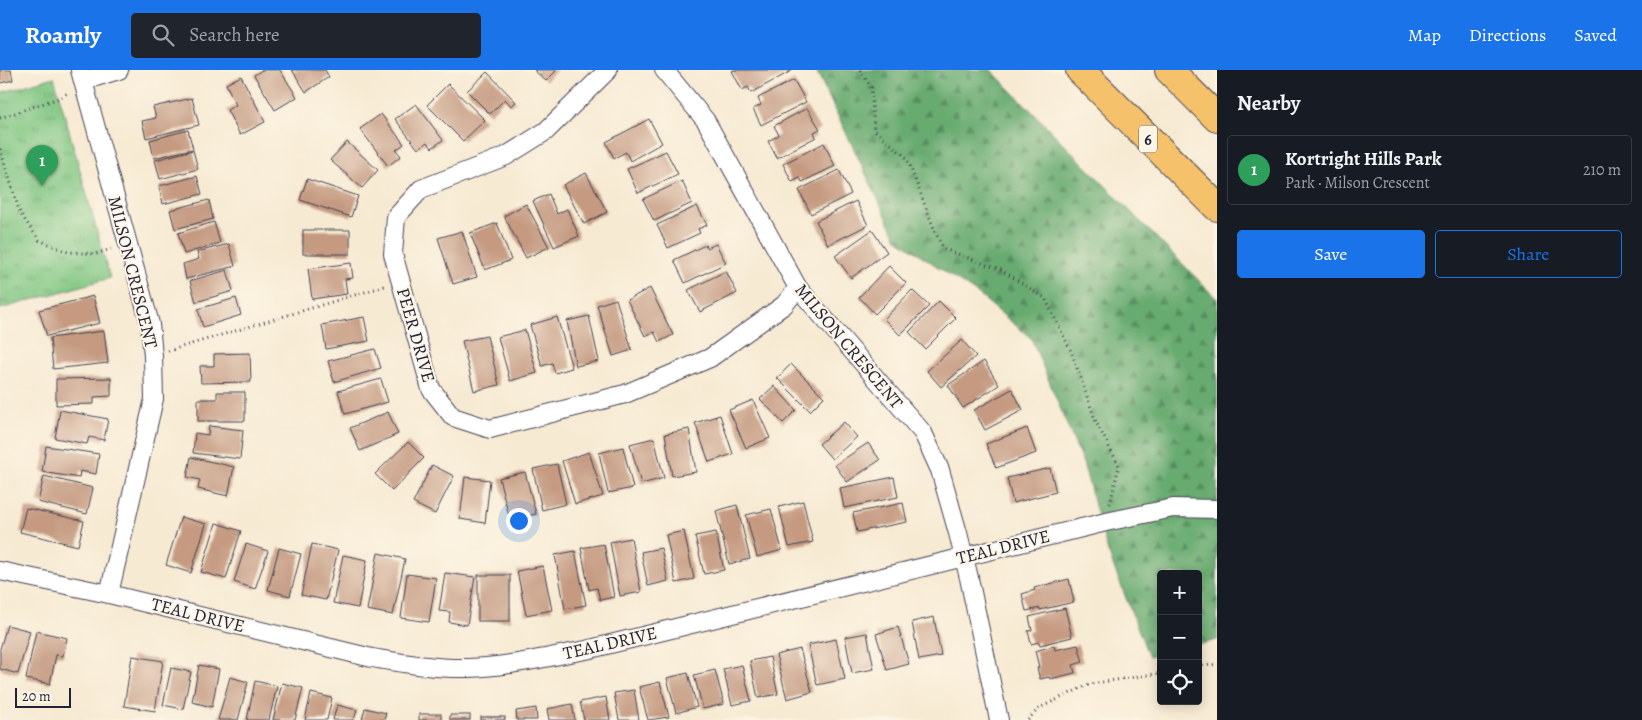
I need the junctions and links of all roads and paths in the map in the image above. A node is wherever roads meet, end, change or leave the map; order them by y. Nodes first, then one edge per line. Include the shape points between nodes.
1 (119, 70) edge
2 (608, 70) edge
3 (664, 70) edge
4 (860, 70) edge
5 (1080, 70) edge
6 (1169, 70) edge
7 (81, 75) edge
8 (0, 118) edge
9 (1217, 118) edge
10 (0, 149) edge
11 (1217, 207) edge
12 (128, 244) junction
13 (400, 281) junction
14 (798, 288) junction
15 (153, 356) junction
16 (1217, 509) edge
17 (1106, 522) junction
18 (964, 556) junction
19 (0, 571) edge
20 (109, 594) junction
21 (1217, 664) edge
22 (1202, 666) edge
23 (1157, 674) edge
24 (999, 720) edge
25 (1028, 720) edge

1 - 7 street
2 - 13 street, PEER DRIVE via 546,131 506,156 421,189 396,217 392,254
3 - 14 street, MILSON CRESCENT via 706,121
4 - 17 path via 871,87 874,130 907,158 944,249 1001,270 1045,298 1071,351 1096,422 1118,466
5 - 11 highway, 6
6 - 9 highway
7 - 8 path via 62,98
7 - 12 street, MILSON CRESCENT
10 - 12 path via 20,213 39,240 68,252 96,254
12 - 15 street, MILSON CRESCENT via 150,324
13 - 14 street, PEER DRIVE via 431,389 453,418 490,429 625,394 710,358 784,305
13 - 15 path
14 - 18 street, MILSON CRESCENT via 923,433 940,470
15 - 20 street, MILSON CRESCENT via 154,399
16 - 17 street, TEAL DRIVE via 1172,508
17 - 18 street, TEAL DRIVE
18 - 20 street, TEAL DRIVE via 586,650 520,663 468,668 414,665 372,658
18 - 24 street, MILSON CRESCENT
19 - 20 street, TEAL DRIVE
21 - 22 path
23 - 25 path via 1090,684 1039,708

